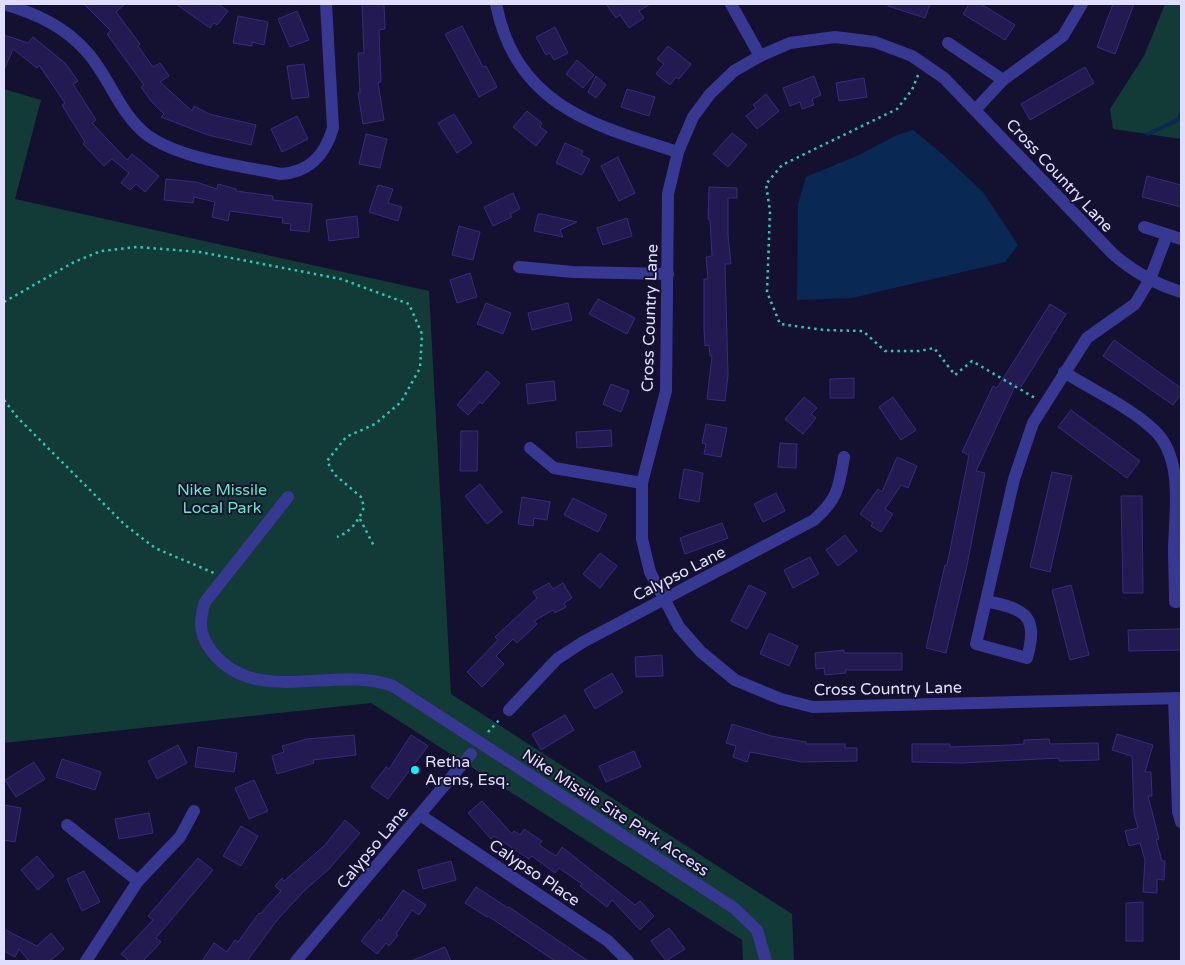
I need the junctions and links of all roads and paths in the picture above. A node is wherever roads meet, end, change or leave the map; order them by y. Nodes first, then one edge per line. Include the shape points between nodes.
1 (4, 4) edge
2 (326, 4) edge
3 (496, 4) edge
4 (731, 4) edge
5 (1082, 4) edge
6 (948, 43) dead end
7 (760, 56) junction
8 (923, 63) junction
9 (1003, 80) junction
10 (976, 109) junction
11 (678, 152) junction
12 (1144, 227) dead end
13 (1167, 235) junction
14 (1181, 239) edge
15 (519, 267) dead end
16 (668, 274) junction
17 (1150, 280) junction
18 (1181, 292) edge
19 (4, 302) edge
20 (1064, 372) junction
21 (4, 400) edge
22 (1044, 404) junction
23 (530, 448) dead end
24 (844, 457) dead end
25 (642, 483) junction
26 (288, 497) dead end
27 (360, 518) junction
28 (337, 537) dead end
29 (374, 546) dead end
30 (1178, 566) edge
31 (224, 578) junction
32 (665, 598) junction
33 (986, 601) junction
34 (1181, 602) edge
35 (1178, 698) edge
36 (509, 710) joint
37 (479, 742) junction
38 (471, 754) dead end
39 (194, 811) dead end
40 (420, 815) junction
41 (1181, 822) edge
42 (67, 824) dead end
43 (138, 881) junction
44 (86, 961) edge
45 (296, 961) edge
46 (628, 961) edge
47 (766, 961) edge

1 - 2 street via 33,13 62,28 88,53 119,104 149,136 187,154 281,174 293,173 316,162 333,128
3 - 11 street via 516,57 529,76 559,106 603,129
4 - 7 street
5 - 9 street via 1063,36
6 - 9 street
7 - 8 street, Cross Country Lane via 790,43 835,37 875,42
7 - 11 street, Cross Country Lane via 734,71 710,94 693,117
8 - 10 street, Cross Country Lane
8 - 22 path via 912,90 897,109 782,165 766,184 770,211 767,292 780,324 863,331 885,351 934,348 955,375 972,361
9 - 10 street
10 - 17 street, Cross Country Lane via 1112,253
11 - 16 street, Cross Country Lane via 668,194
12 - 13 street
13 - 14 street
13 - 17 street
15 - 16 street
16 - 25 street, Cross Country Lane via 666,391
17 - 18 street, Cross Country Lane
17 - 20 street via 1135,304 1087,338
19 - 27 path via 74,262 101,251 137,247 200,252 341,279 409,304 422,334 420,368 401,402 375,424 346,438 327,461 334,474 361,497 364,507
20 - 22 street
20 - 30 street via 1142,420 1166,446 1173,467
21 - 31 path via 125,525 154,548
22 - 33 street via 1033,423 1014,479
23 - 25 street via 554,468
24 - 32 street, Calypso Lane via 834,500 814,520
25 - 32 street, Cross Country Lane via 642,539 650,572
26 - 31 street, Nike Missile Site Park Access
27 - 28 path via 345,534
27 - 29 path
30 - 34 street via 1175,602
31 - 37 street, Nike Missile Site Park Access via 205,602 199,622 214,654 239,675 263,682 340,678 384,682
32 - 35 street, Cross Country Lane via 679,627 701,652 735,680 781,699 813,707
32 - 36 street, Calypso Lane via 608,627 557,660
33 - 33 street via 976,644 1027,658 1032,640 1031,623 1024,613 1012,606
35 - 41 street via 1178,812
36 - 37 path
37 - 47 street, Nike Missile Site Park Access via 740,913 757,930
38 - 40 street, Calypso Lane
39 - 43 street via 180,837
40 - 45 street, Calypso Lane
40 - 46 street, Calypso Place via 608,941
42 - 43 street
43 - 44 street

